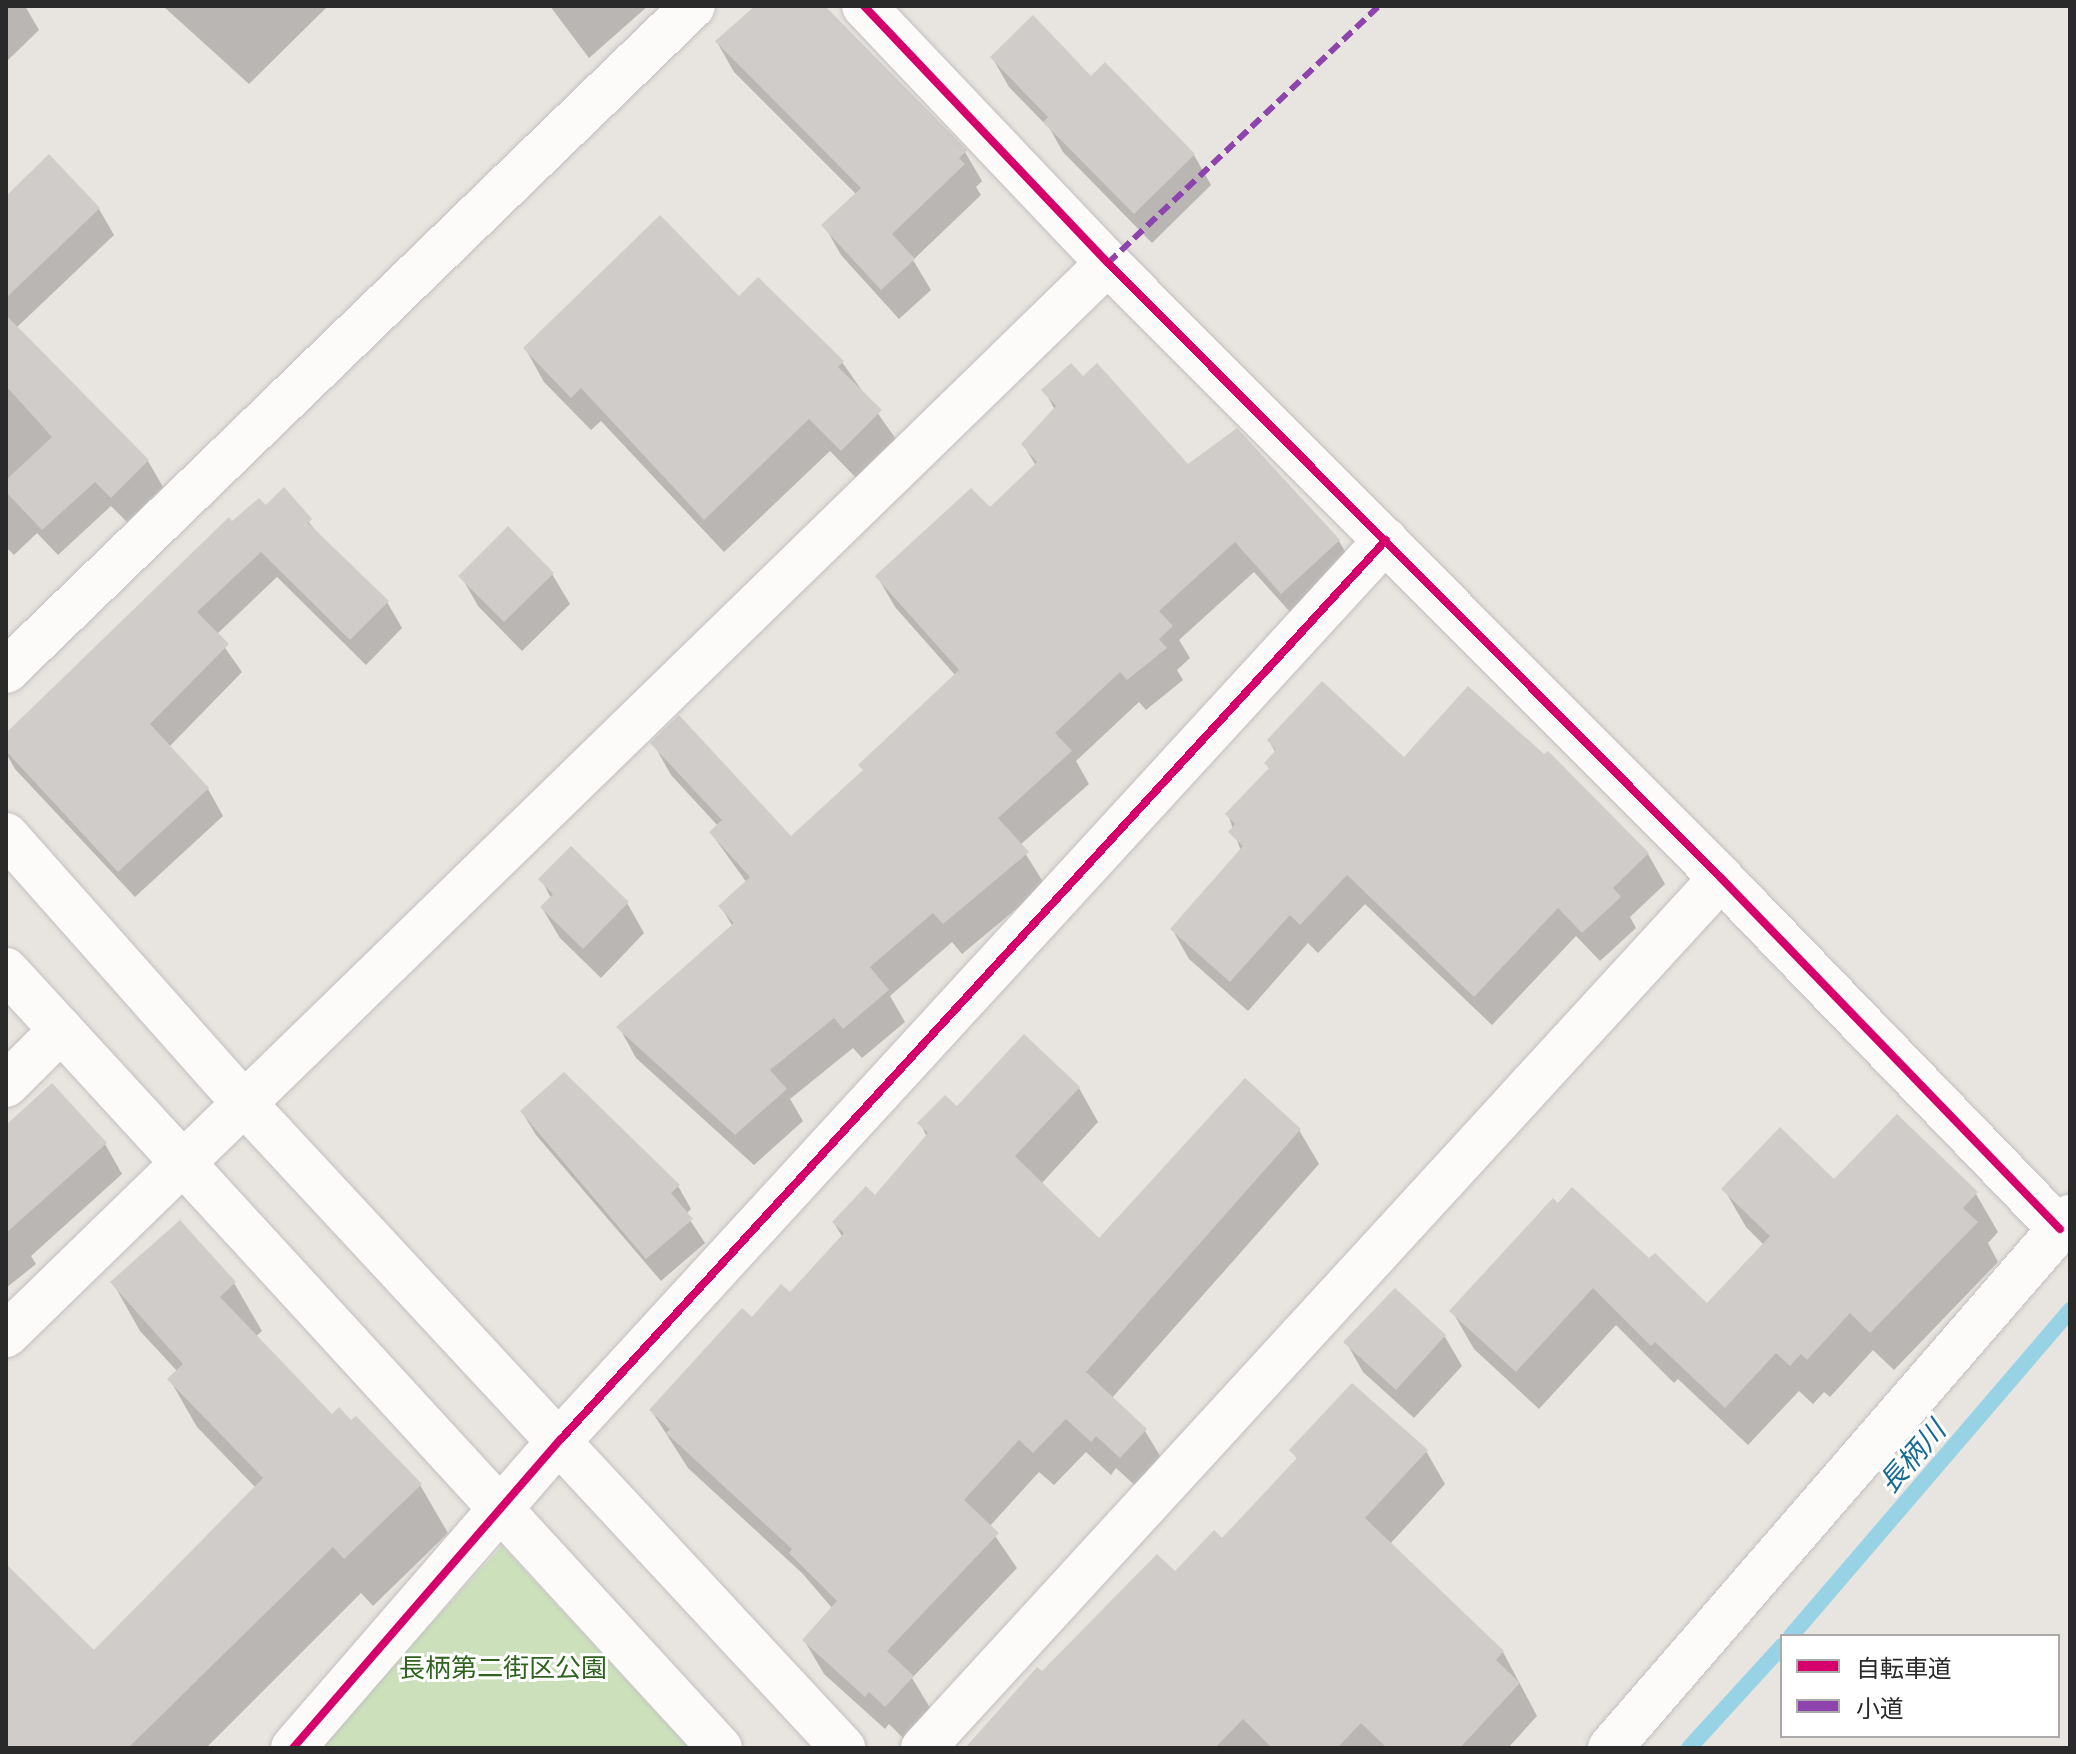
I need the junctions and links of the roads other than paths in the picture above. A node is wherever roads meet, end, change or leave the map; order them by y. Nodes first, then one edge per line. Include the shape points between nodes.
1 (693, 6) edge
2 (864, 6) edge
3 (1108, 263) junction
4 (1386, 540) junction
5 (6, 671) edge
6 (6, 835) edge
7 (1721, 878) junction
8 (6, 970) edge
9 (61, 1030) junction
10 (6, 1085) edge
11 (243, 1102) junction
12 (182, 1161) junction
13 (2065, 1223) edge
14 (6, 1335) edge
15 (561, 1439) junction
16 (499, 1509) junction
17 (293, 1748) edge
18 (720, 1748) edge
19 (843, 1748) edge
20 (923, 1748) edge
21 (1610, 1748) edge

1 - 5 street
2 - 3 street
3 - 4 street
3 - 11 street
4 - 7 street
4 - 15 street
6 - 11 street
7 - 13 street
7 - 20 street
8 - 9 street
9 - 10 street
9 - 12 street
11 - 12 street
11 - 15 street
12 - 14 street
12 - 16 street
13 - 21 street
15 - 16 street
15 - 19 street
16 - 17 street
16 - 18 street

